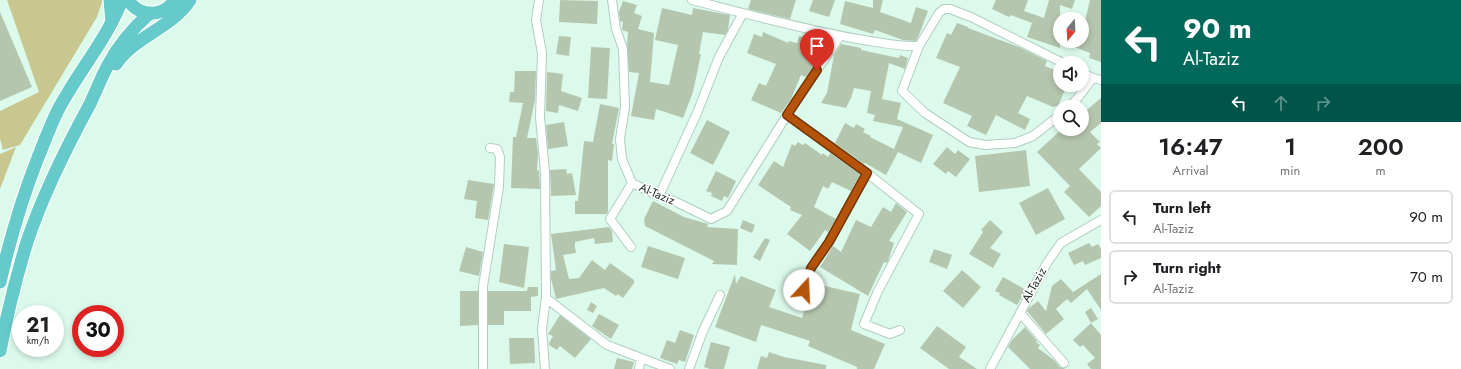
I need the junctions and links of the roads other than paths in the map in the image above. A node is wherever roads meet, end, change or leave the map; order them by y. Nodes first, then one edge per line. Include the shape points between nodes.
1 (110, 0) edge
2 (122, 0) edge
3 (128, 0) edge
4 (174, 0) edge
5 (190, 0) edge
6 (538, 0) edge
7 (612, 0) edge
8 (692, 0) edge
9 (150, 13) junction
10 (744, 13) junction
11 (112, 23) junction
12 (840, 36) junction
13 (919, 46) junction
14 (1053, 58) edge
15 (1097, 79) edge
16 (1076, 100) edge
17 (91, 102) junction
18 (787, 115) junction
19 (1053, 120) edge
20 (490, 148) dead end
21 (867, 173) junction
22 (632, 183) junction
23 (659, 196) junction
24 (1101, 221) edge
25 (631, 246) dead end
26 (0, 282) edge
27 (720, 295) dead end
28 (546, 298) junction
29 (800, 300) dead end
30 (1020, 312) junction
31 (900, 330) dead end
32 (0, 351) edge
33 (641, 358) junction
34 (1064, 363) dead end
35 (483, 369) edge
36 (545, 369) edge
37 (639, 369) edge
38 (670, 369) edge
39 (689, 369) edge
40 (990, 369) edge

1 - 11 main road
2 - 11 main road
3 - 9 main road via 134,8
4 - 9 main road via 166,9
5 - 17 main road via 176,17 149,34 121,57
6 - 28 street via 536,20 542,53 540,117 545,172
7 - 22 street, Al-Taziz via 616,29 623,49 625,107 620,139 622,159
8 - 10 street
9 - 17 main road via 121,45
10 - 12 street
10 - 23 street via 719,58
11 - 26 main road via 57,111 12,229
12 - 13 street via 905,47
12 - 18 street, Al-Taziz
13 - 14 street via 939,13 944,9 950,9
13 - 19 street via 902,90 925,113 969,142 986,145 1015,143 1033,136
15 - 16 street
17 - 32 main road via 64,154 32,228 9,304
18 - 21 street
18 - 23 street, Al-Taziz via 727,211 711,219
20 - 35 street via 497,149 500,157 499,180 483,286
21 - 29 street via 829,242 811,268
21 - 31 street via 919,214 878,290 864,324 890,334
22 - 23 street, Al-Taziz
22 - 25 street via 610,219
24 - 30 street, Al-Taziz via 1062,243 1046,263
27 - 39 street
28 - 33 street via 607,345
28 - 36 street via 542,329
30 - 34 street
30 - 40 street, Al-Taziz
33 - 37 street
33 - 38 street

